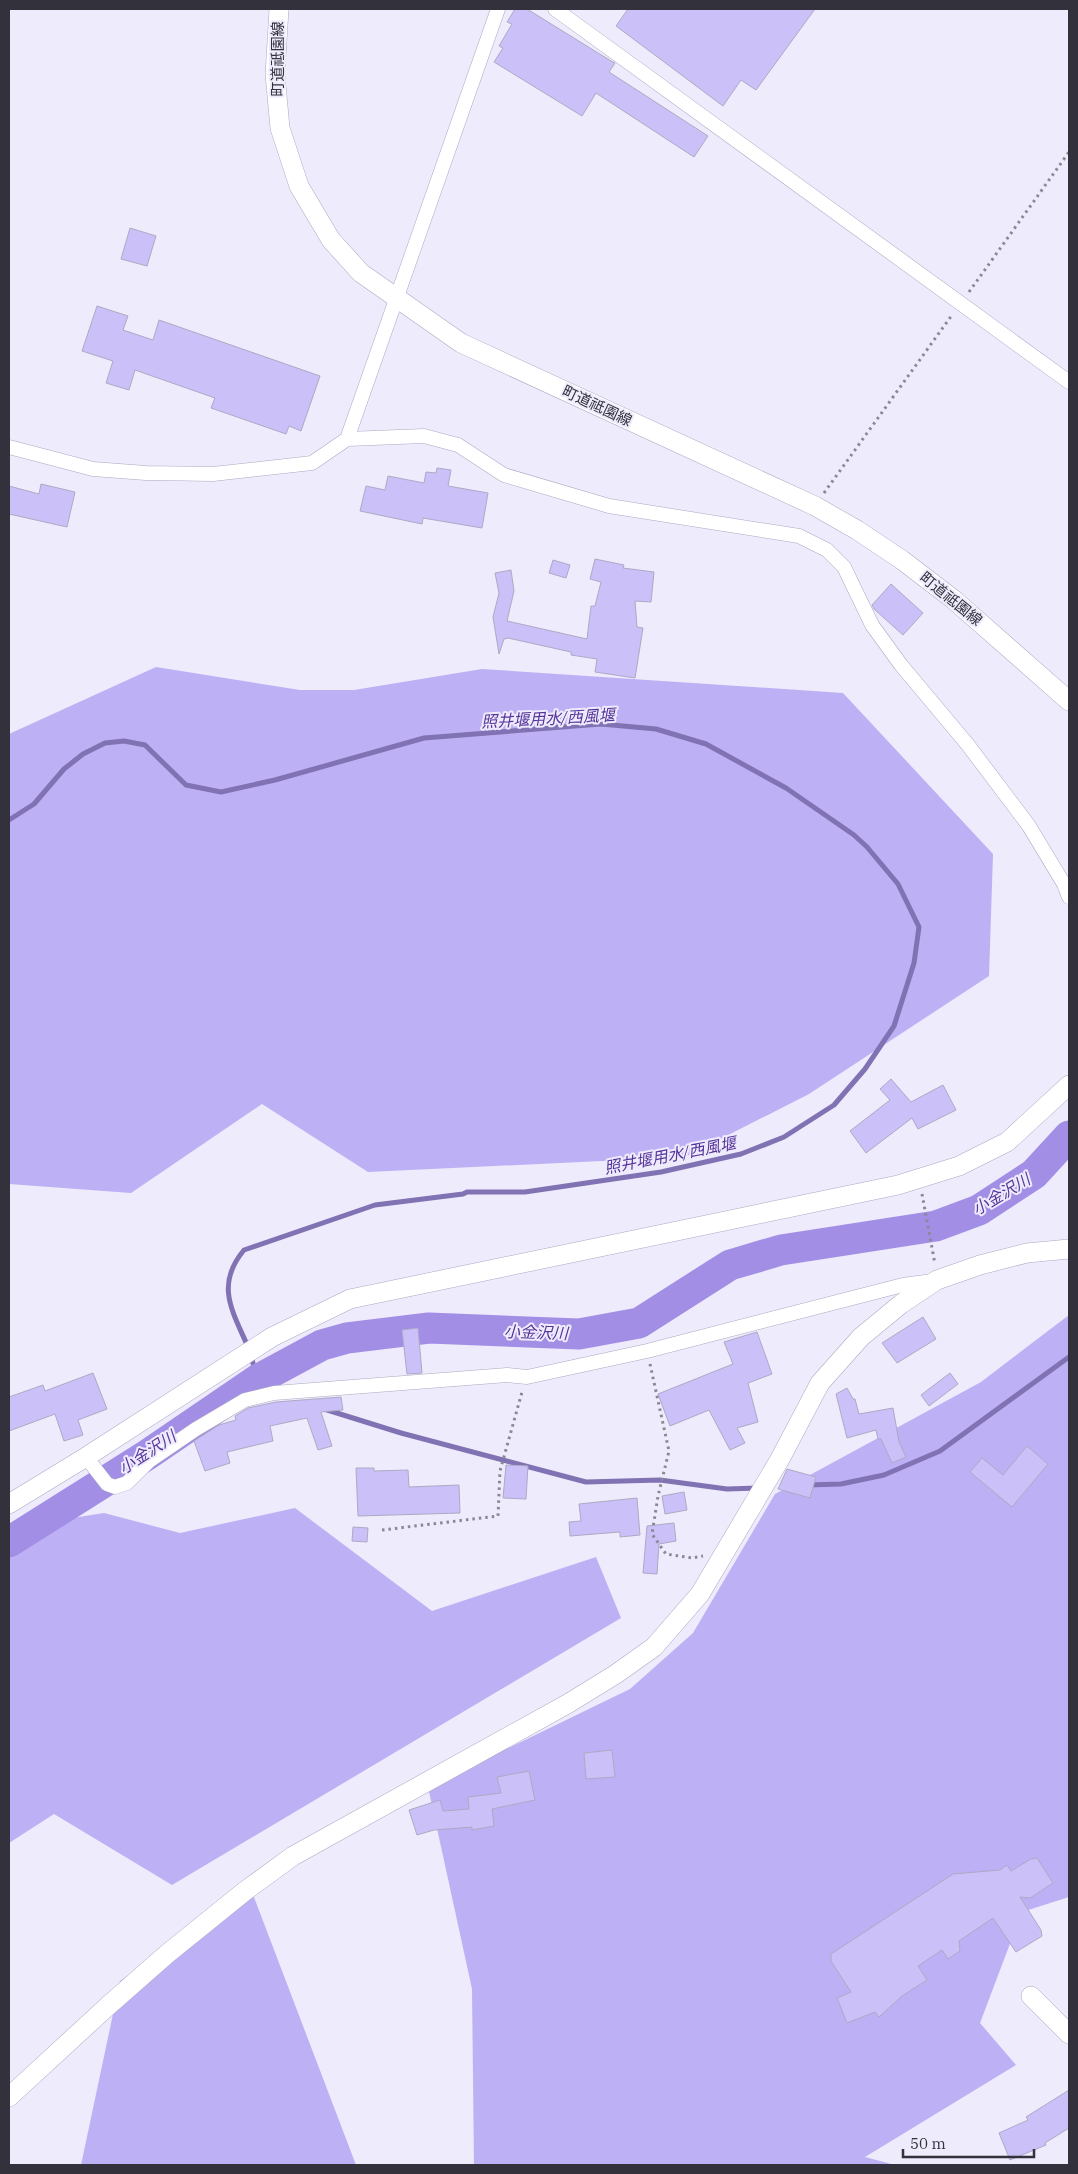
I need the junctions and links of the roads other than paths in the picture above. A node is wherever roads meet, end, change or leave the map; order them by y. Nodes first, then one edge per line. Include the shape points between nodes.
1 (278, 9) edge
2 (498, 9) edge
3 (555, 9) edge
4 (396, 299) junction
5 (1069, 382) edge
6 (347, 439) junction
7 (9, 447) edge
8 (1069, 700) edge
9 (1069, 897) edge
10 (1069, 1085) edge
11 (1069, 1249) edge
12 (937, 1280) junction
13 (86, 1457) junction
14 (9, 1504) edge
15 (1031, 1996) dead end
16 (1069, 2034) edge
17 (9, 2097) edge

1 - 4 street, 町道祗園線 via 275,74 280,128 299,186 331,240 361,273
2 - 4 street
3 - 5 street
4 - 6 street
4 - 8 street, 町道祗園線 via 461,343 815,506 879,545 953,599
6 - 7 street via 312,463 213,474 93,468
6 - 9 street via 424,436 458,445 504,475 609,506 774,531 798,536 827,550 844,567 872,625 901,665 968,745 1029,826
10 - 13 street via 1007,1142 959,1166 898,1185 350,1299 272,1337
11 - 12 street via 1027,1253
12 - 13 street via 903,1285 647,1351 527,1377 507,1375 274,1393 245,1400 196,1429 149,1461 127,1482 115,1487 107,1484
12 - 17 street via 861,1337 820,1384 700,1594 654,1646 560,1708 293,1856 160,1961
13 - 14 street
15 - 16 street

